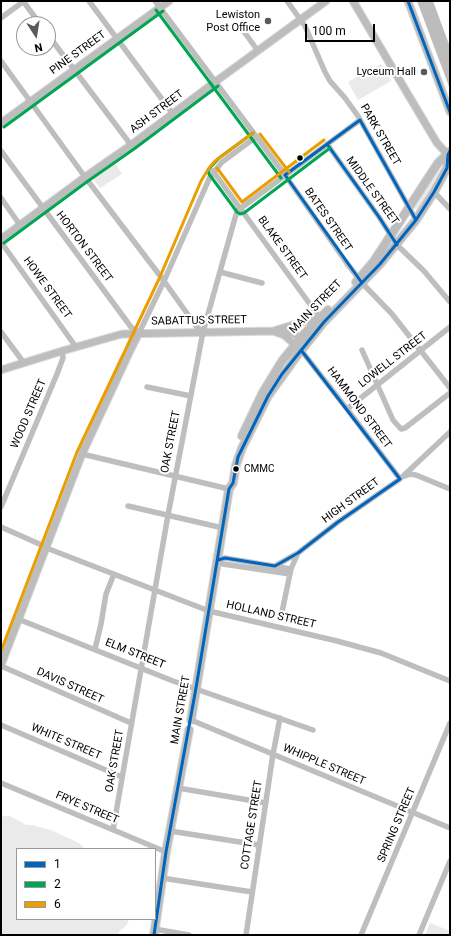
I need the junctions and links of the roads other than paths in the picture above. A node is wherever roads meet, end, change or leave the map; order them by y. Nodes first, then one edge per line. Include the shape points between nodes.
1 (24, 1) edge
2 (89, 1) edge
3 (155, 1) edge
4 (169, 1) edge
5 (287, 1) edge
6 (326, 1) edge
7 (353, 1) edge
8 (408, 1) edge
9 (160, 7) junction
10 (34, 16) edge
11 (1, 18) edge
12 (301, 20) junction
13 (240, 26) dead end
14 (117, 38) junction
15 (56, 46) edge
16 (258, 51) junction
17 (1, 61) edge
18 (74, 70) junction
19 (215, 82) junction
20 (31, 101) junction
21 (450, 112) edge
22 (173, 114) junction
23 (360, 120) junction
24 (1, 123) edge
25 (256, 137) junction
26 (327, 144) junction
27 (132, 146) junction
28 (1, 151) edge
29 (449, 153) edge
30 (213, 171) junction
31 (285, 175) junction
32 (85, 177) junction
33 (434, 192) junction
34 (1, 198) edge
35 (410, 207) junction
36 (43, 208) junction
37 (241, 209) junction
38 (450, 209) edge
39 (416, 220) junction
40 (20, 225) junction
41 (392, 235) junction
42 (1, 240) edge
43 (397, 245) junction
44 (220, 272) junction
45 (164, 281) junction
46 (361, 281) junction
47 (262, 283) dead end
48 (450, 302) edge
49 (320, 318) junction
50 (450, 327) edge
51 (273, 331) junction
52 (1, 332) edge
53 (202, 332) junction
54 (139, 334) junction
55 (301, 344) junction
56 (76, 346) junction
57 (362, 350) dead end
58 (62, 351) junction
59 (421, 351) junction
60 (24, 364) junction
61 (1, 370) edge
62 (377, 386) junction
63 (147, 387) dead end
64 (450, 388) edge
65 (450, 393) edge
66 (191, 396) junction
67 (347, 409) junction
68 (450, 432) edge
69 (82, 454) junction
70 (175, 476) junction
71 (400, 479) junction
72 (229, 489) junction
73 (450, 489) edge
74 (128, 506) dead end
75 (1, 507) edge
76 (168, 515) junction
77 (1, 527) edge
78 (223, 528) junction
79 (46, 547) junction
80 (298, 553) junction
81 (218, 560) junction
82 (275, 566) junction
83 (291, 571) junction
84 (114, 574) junction
85 (155, 589) junction
86 (209, 611) junction
87 (282, 612) dead end
88 (18, 619) junction
89 (95, 649) junction
90 (2, 657) edge
91 (1, 665) edge
92 (141, 667) junction
93 (450, 681) edge
94 (196, 688) junction
95 (280, 718) junction
96 (190, 720) junction
97 (131, 723) junction
98 (450, 723) edge
99 (1, 725) edge
100 (189, 730) joint
101 (313, 730) dead end
102 (273, 754) junction
103 (122, 777) junction
104 (1, 783) edge
105 (178, 788) junction
106 (266, 803) junction
107 (412, 813) junction
108 (450, 828) edge
109 (113, 830) junction
110 (170, 831) junction
111 (259, 845) junction
112 (166, 852) junction
113 (450, 861) edge
114 (162, 878) junction
115 (252, 892) junction
116 (156, 918) edge
117 (156, 920) edge
118 (154, 932) edge
119 (189, 935) edge
120 (246, 935) edge
121 (361, 935) edge
122 (419, 935) edge

1 - 10 street
1 - 11 street
2 - 14 street
3 - 9 street, BATES STREET
4 - 9 main road, PINE STREET
5 - 12 street, PARK STREET
6 - 12 main road, ASH STREET
7 - 29 main road via 437,143
8 - 21 main road
9 - 14 main road, PINE STREET
9 - 19 street, BATES STREET
12 - 16 main road, ASH STREET
12 - 23 street, PARK STREET via 330,81
13 - 16 street
14 - 18 main road, PINE STREET
14 - 22 street
15 - 18 street
16 - 19 main road, ASH STREET
17 - 20 street
18 - 20 main road, PINE STREET
18 - 27 street
19 - 22 main road, ASH STREET
19 - 25 street, BATES STREET
20 - 24 main road, PINE STREET
20 - 32 street
22 - 27 main road, ASH STREET
23 - 26 street, OAK STREET
23 - 35 street, PARK STREET
25 - 30 street
25 - 31 street, BATES STREET
26 - 31 street, OAK STREET
26 - 41 street, MIDDLE STREET
27 - 32 main road, ASH STREET
28 - 36 street, HORTON STREET
29 - 33 highway, MAIN STREET via 447,168
29 - 35 highway, MAIN STREET via 438,162
30 - 37 street, BLAKE STREET
30 - 45 street
31 - 37 street, OAK STREET
31 - 46 street, BATES STREET
32 - 36 main road, ASH STREET
32 - 45 street
33 - 38 street
33 - 39 highway, MAIN STREET
34 - 40 street
35 - 39 street, PARK STREET
35 - 41 highway, MAIN STREET
36 - 40 main road, ASH STREET
36 - 54 street, HORTON STREET via 131,327
37 - 44 street, OAK STREET via 237,211
37 - 49 street, BLAKE STREET
39 - 43 highway, MAIN STREET
40 - 42 main road, ASH STREET
41 - 43 street, MIDDLE STREET
41 - 46 highway, MAIN STREET
42 - 56 street, HOWE STREET
43 - 46 highway, MAIN STREET
43 - 48 street, MIDDLE STREET via 424,271
44 - 47 street
44 - 53 street, OAK STREET
45 - 53 street
45 - 54 street
46 - 49 highway, MAIN STREET
46 - 55 highway, MAIN STREET
46 - 59 street, BATES STREET via 392,314
49 - 51 main road
49 - 55 highway, MAIN STREET
50 - 59 street, LOWELL STREET
51 - 53 main road, SABATTUS STREET
51 - 55 main road via 288,331
52 - 60 street
53 - 54 main road, SABATTUS STREET
53 - 66 street, OAK STREET
54 - 56 main road, SABATTUS STREET via 122,334
54 - 69 main road
55 - 67 street, HAMMOND STREET
55 - 72 highway, MAIN STREET via 282,361 262,392 232,462
56 - 58 main road, SABATTUS STREET
57 - 62 street
58 - 60 main road, SABATTUS STREET
58 - 75 street, WOOD STREET via 63,358 57,374
59 - 62 street, LOWELL STREET
59 - 64 street, BATES STREET
60 - 61 main road, SABATTUS STREET
62 - 65 street via 393,420 402,429
62 - 67 street, LOWELL STREET
63 - 66 street
66 - 70 street, OAK STREET
67 - 71 street, HAMMOND STREET
68 - 71 street, HIGH STREET
69 - 70 street
69 - 79 main road
70 - 72 street
70 - 76 street, OAK STREET
71 - 73 street via 410,474 416,475
71 - 80 street, HIGH STREET
72 - 78 highway, MAIN STREET
74 - 76 street
76 - 78 street
76 - 85 street, OAK STREET
77 - 79 street, HOLLAND STREET
78 - 81 highway, MAIN STREET
79 - 84 street, HOLLAND STREET
79 - 88 main road
80 - 82 street, HIGH STREET
80 - 83 street, HIGH STREET
81 - 82 street via 225,558
81 - 83 street via 223,564
81 - 86 highway, MAIN STREET
82 - 83 street
83 - 87 street, HIGH STREET
84 - 85 street, HOLLAND STREET
84 - 89 street via 106,594
85 - 86 street, HOLLAND STREET
85 - 92 street, OAK STREET
86 - 93 street, HOLLAND STREET via 381,653
86 - 94 highway, MAIN STREET
88 - 89 street, ELM STREET
88 - 90 main road
89 - 92 street, ELM STREET
90 - 91 main road
91 - 97 street, DAVIS STREET
92 - 94 street, ELM STREET
92 - 97 street, OAK STREET
94 - 95 street, ELM STREET
94 - 96 highway, MAIN STREET
95 - 101 street, ELM STREET
95 - 102 street, COTTAGE STREET
96 - 100 main road, MAIN STREET
96 - 102 street, WHIPPLE STREET
97 - 103 street, OAK STREET
98 - 107 street, SPRING STREET
99 - 103 street, WHITE STREET
100 - 105 highway, MAIN STREET
102 - 106 street, COTTAGE STREET
102 - 107 street, WHIPPLE STREET
103 - 109 street, OAK STREET
104 - 109 street, FRYE STREET
105 - 106 street
105 - 110 highway, MAIN STREET
106 - 111 street, COTTAGE STREET
107 - 108 street, WHIPPLE STREET
107 - 121 street, SPRING STREET
109 - 112 street, FRYE STREET
110 - 111 street
110 - 112 highway, MAIN STREET
111 - 115 street, COTTAGE STREET
112 - 114 highway, MAIN STREET
113 - 122 street
114 - 115 street
114 - 116 highway, MAIN STREET
115 - 120 street, COTTAGE STREET
117 - 118 highway, MAIN STREET
118 - 119 street

